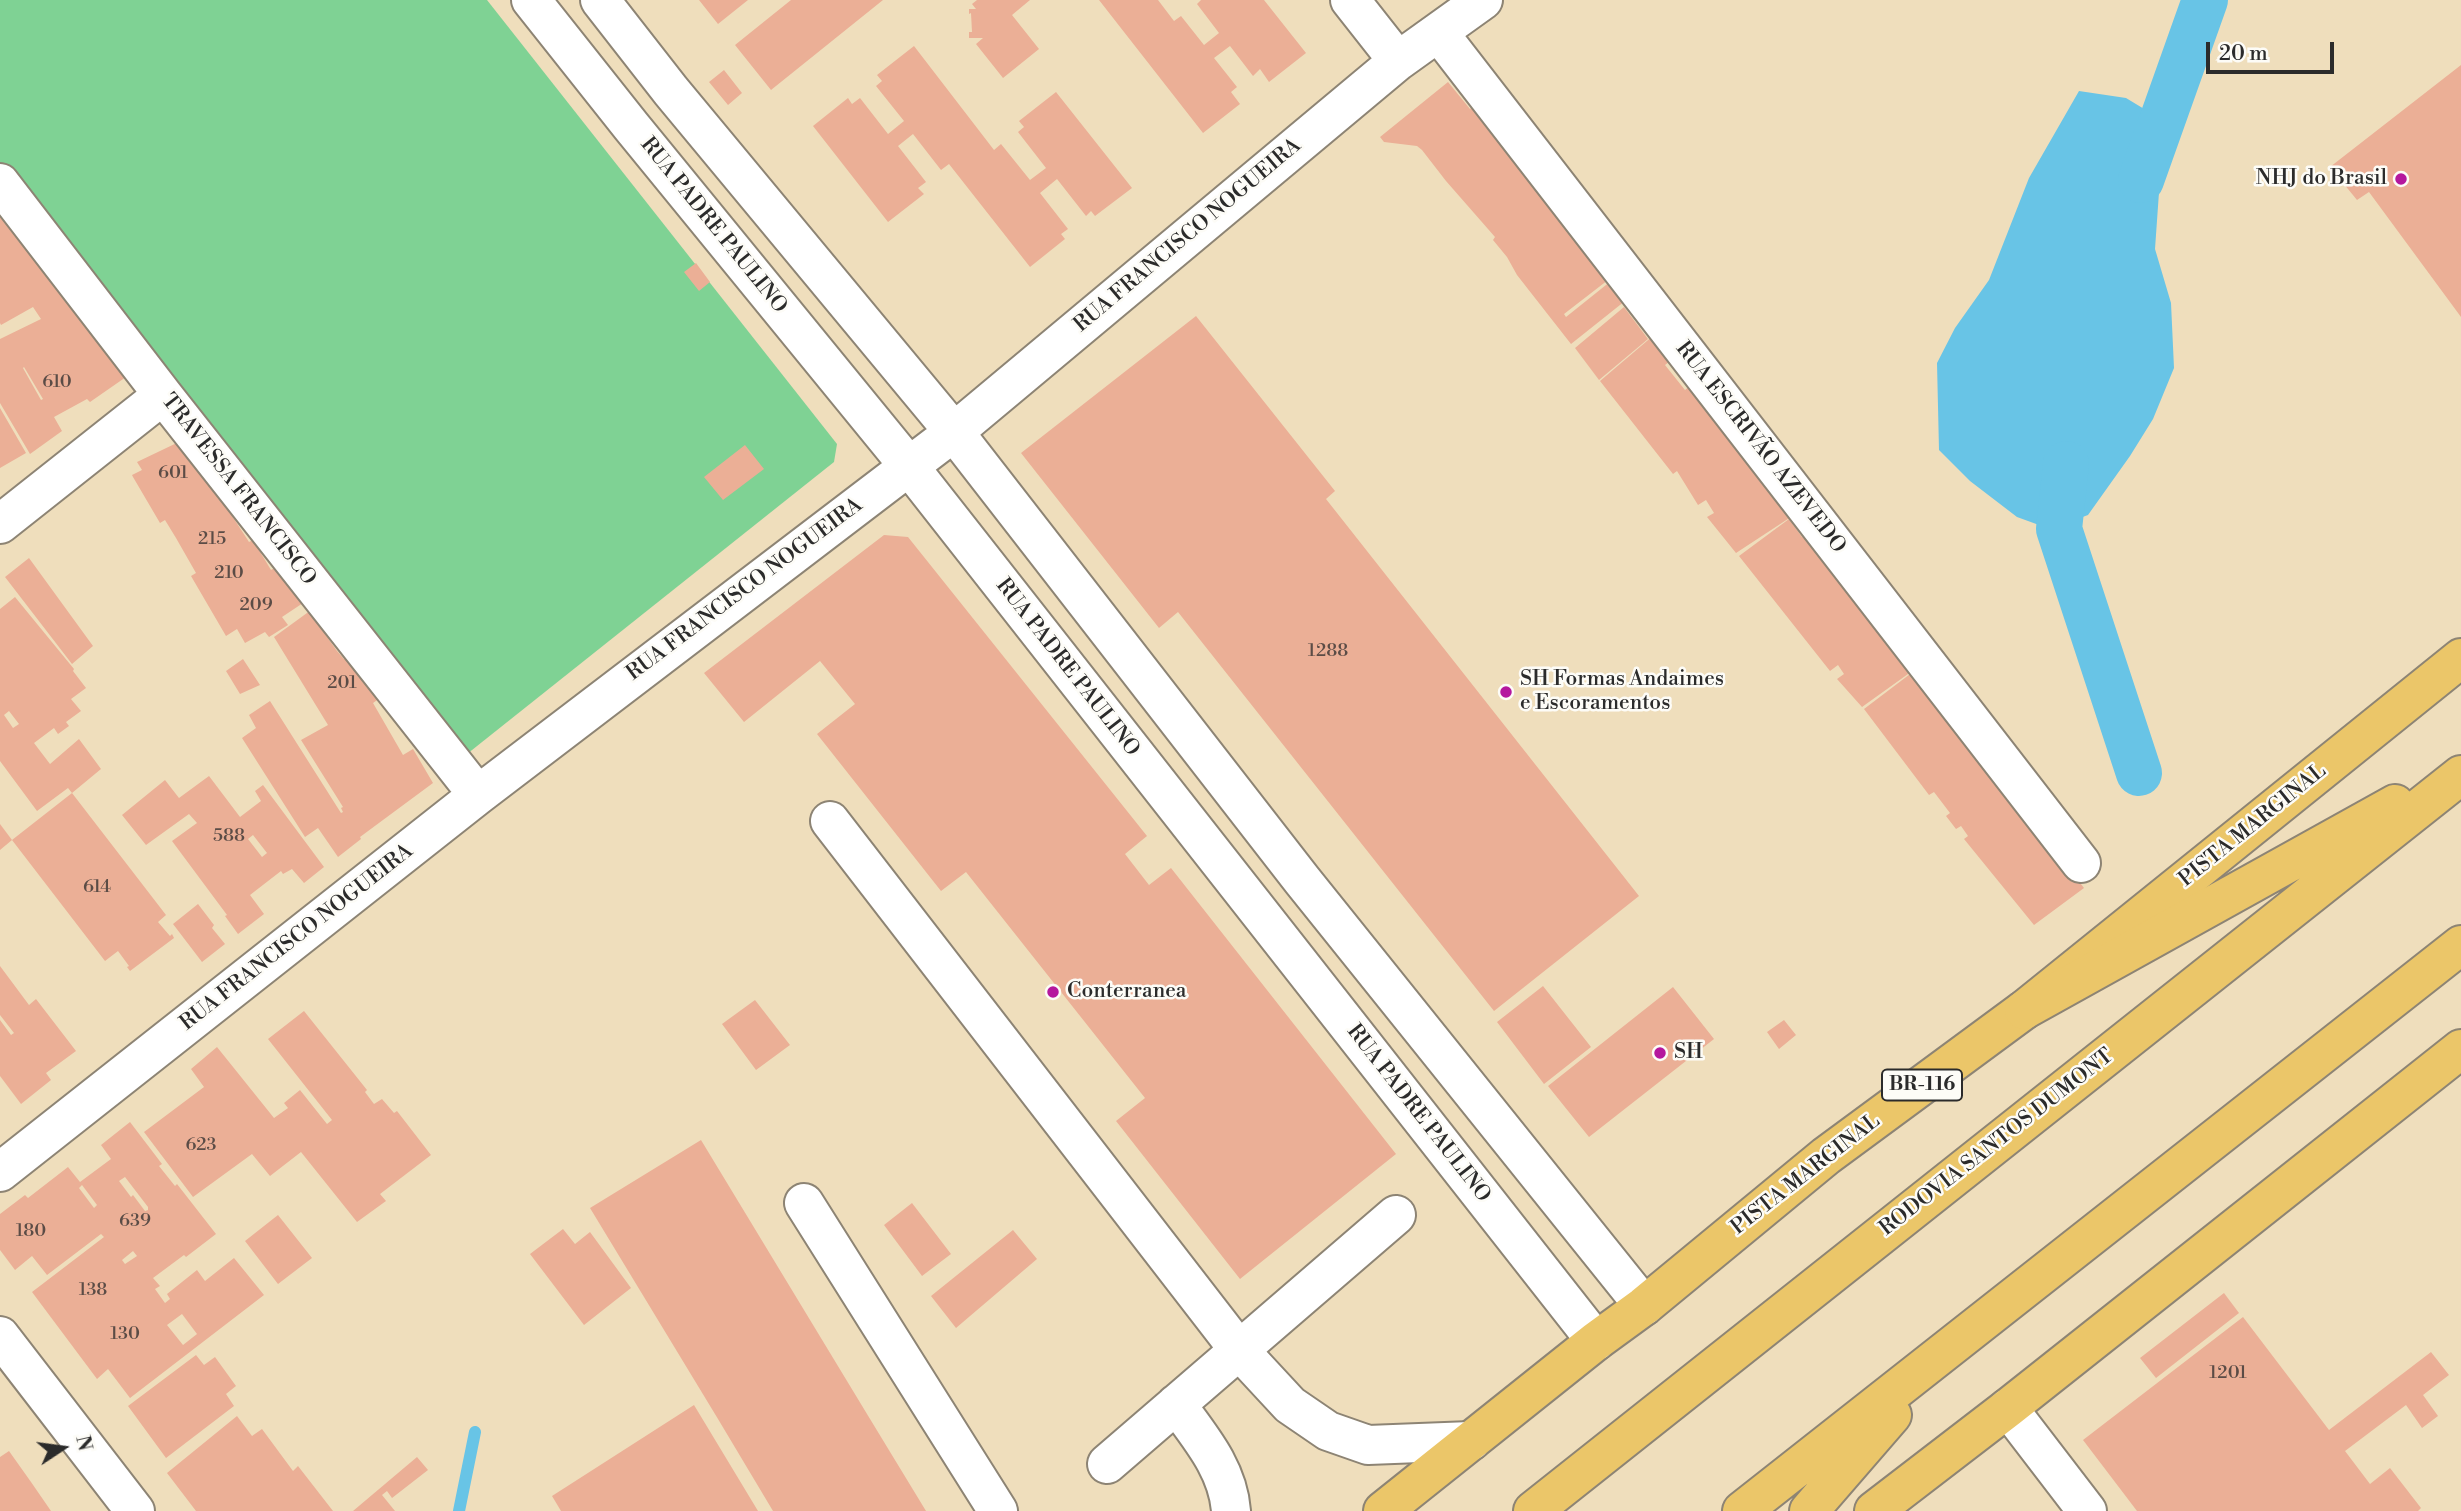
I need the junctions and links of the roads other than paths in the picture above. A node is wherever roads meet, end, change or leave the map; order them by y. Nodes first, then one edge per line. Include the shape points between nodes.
1 (531, 0) edge
2 (600, 0) edge
3 (1350, 0) edge
4 (1483, 0) edge
5 (1439, 33) junction
6 (1398, 61) junction
7 (671, 91) junction
8 (631, 126) junction
9 (0, 183) edge
10 (163, 395) junction
11 (954, 432) junction
12 (908, 465) junction
13 (0, 524) edge
14 (2461, 658) edge
15 (2461, 767) edge
16 (2461, 775) edge
17 (478, 795) junction
18 (830, 821) dead end
19 (2081, 863) dead end
20 (2461, 945) edge
21 (2024, 1010) junction
22 (2461, 1049) edge
23 (0, 1172) edge
24 (804, 1203) dead end
25 (1396, 1215) dead end
26 (1644, 1306) junction
27 (0, 1336) edge
28 (1597, 1341) junction
29 (1952, 1345) junction
30 (1239, 1350) junction
31 (1176, 1404) junction
32 (2008, 1408) junction
33 (1471, 1441) junction
34 (1107, 1464) dead end
35 (135, 1511) edge
36 (998, 1511) edge
37 (1231, 1511) edge
38 (1383, 1511) edge
39 (1532, 1511) edge
40 (1742, 1511) edge
41 (1809, 1511) edge
42 (1874, 1511) edge
43 (2087, 1511) edge

1 - 8 street, RUA PADRE PAULINO
2 - 7 street
3 - 6 street
4 - 5 street, RUA FRANCISCO NOGUEIRA
5 - 6 street, RUA FRANCISCO NOGUEIRA
5 - 19 street, RUA ESCRIVÃO AZEVEDO
6 - 11 street, RUA FRANCISCO NOGUEIRA
7 - 8 street
7 - 11 street
8 - 12 street, RUA PADRE PAULINO
9 - 10 street, TRAVESSA FRANCISCO
10 - 13 street
10 - 17 street, TRAVESSA FRANCISCO
11 - 12 street, RUA FRANCISCO NOGUEIRA
11 - 26 street via 1302,880
12 - 17 street, RUA FRANCISCO NOGUEIRA
12 - 28 street, RUA PADRE PAULINO
14 - 21 main road, PISTA MARGINAL / BR-116
15 - 21 main road
16 - 39 main road, RODOVIA SANTOS DUMONT
17 - 23 street, RUA FRANCISCO NOGUEIRA
18 - 30 street
20 - 29 main road
21 - 26 main road, PISTA MARGINAL / BR-116 via 1826,1156
22 - 32 main road
24 - 36 street
25 - 30 street
26 - 28 main road, PISTA MARGINAL / BR-116
27 - 35 street
28 - 33 main road, PISTA MARGINAL / BR-116
29 - 40 main road
29 - 41 main road
30 - 31 street
30 - 33 street via 1290,1405 1328,1431 1368,1445
31 - 34 street
31 - 37 street via 1214,1457
32 - 42 main road
32 - 43 street
33 - 38 main road, PISTA MARGINAL / BR-116

